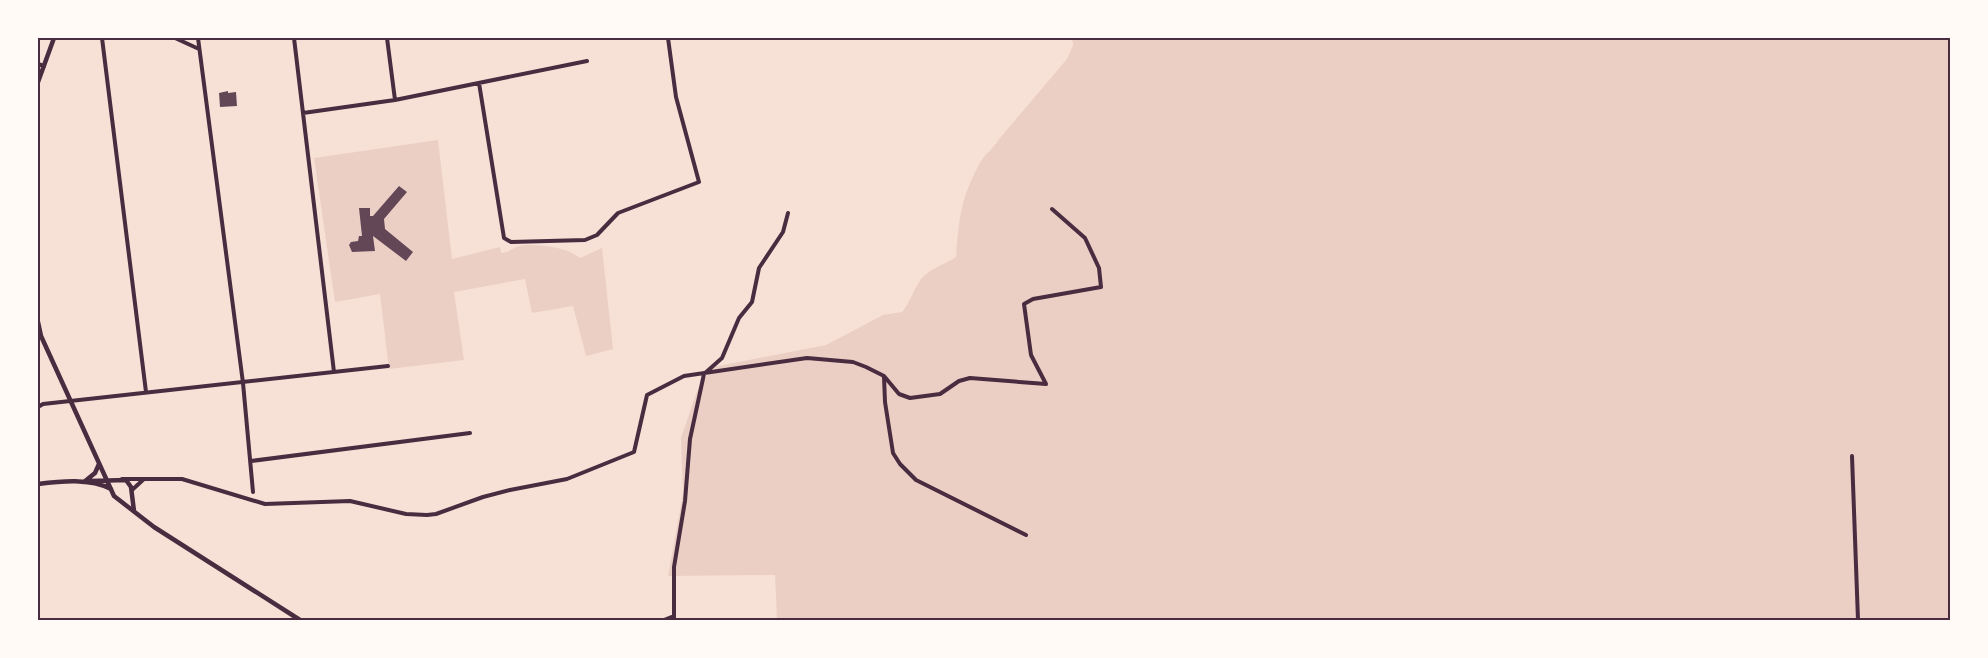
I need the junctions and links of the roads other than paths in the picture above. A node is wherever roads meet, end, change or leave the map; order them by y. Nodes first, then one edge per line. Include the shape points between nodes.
1 (54, 38) edge
2 (102, 38) edge
3 (175, 38) edge
4 (198, 38) edge
5 (294, 38) edge
6 (387, 38) edge
7 (668, 38) edge
8 (199, 49) junction
9 (587, 62) dead end
10 (38, 64) edge
11 (44, 66) junction
12 (38, 82) edge
13 (479, 83) junction
14 (395, 100) junction
15 (303, 113) junction
16 (1052, 209) dead end
17 (788, 213) dead end
18 (38, 322) edge
19 (39, 336) edge
20 (388, 366) dead end
21 (334, 372) junction
22 (704, 374) junction
23 (884, 376) junction
24 (243, 383) junction
25 (146, 392) junction
26 (71, 402) junction
27 (38, 407) edge
28 (470, 433) dead end
29 (1852, 456) dead end
30 (251, 461) junction
31 (99, 464) junction
32 (120, 479) junction
33 (144, 479) junction
34 (107, 480) junction
35 (84, 482) junction
36 (38, 484) edge
37 (111, 489) junction
38 (131, 490) junction
39 (252, 492) dead end
40 (119, 499) junction
41 (134, 511) junction
42 (1026, 535) dead end
43 (674, 618) edge
44 (300, 621) edge
45 (664, 621) edge
46 (1858, 621) edge

1 - 11 street
2 - 25 street
3 - 8 street
4 - 8 street
5 - 15 street
6 - 14 street
7 - 13 street via 676,98 699,182 618,213 597,235 585,240 511,242 504,238
8 - 24 street
9 - 13 street
10 - 11 street
11 - 12 street
13 - 14 street
14 - 15 street
15 - 21 street
16 - 23 street via 1085,238 1099,268 1101,287 1024,304 1031,355 1046,384 970,378 940,394 910,398 899,394
17 - 22 street via 783,232 759,268 752,302 739,318 722,358
18 - 19 street
19 - 26 street
20 - 21 street
21 - 24 street
22 - 23 street via 807,358 853,362
22 - 33 street via 684,376 647,395 634,452 567,479 483,497 436,514 406,514 350,501 265,504 182,479
22 - 43 street via 690,439 674,567
23 - 42 street via 893,453 900,464 916,480
24 - 25 street
24 - 30 street
25 - 26 street
26 - 27 street
26 - 31 street
28 - 30 street
29 - 46 street
30 - 39 street
31 - 34 street
31 - 35 street
32 - 33 street
32 - 34 street
32 - 37 street
32 - 38 street via 129,482
33 - 38 street
34 - 35 street
34 - 37 street
35 - 36 street
35 - 37 street
37 - 40 street
38 - 40 street via 128,497
38 - 41 street
40 - 41 street
41 - 44 street
43 - 45 street

